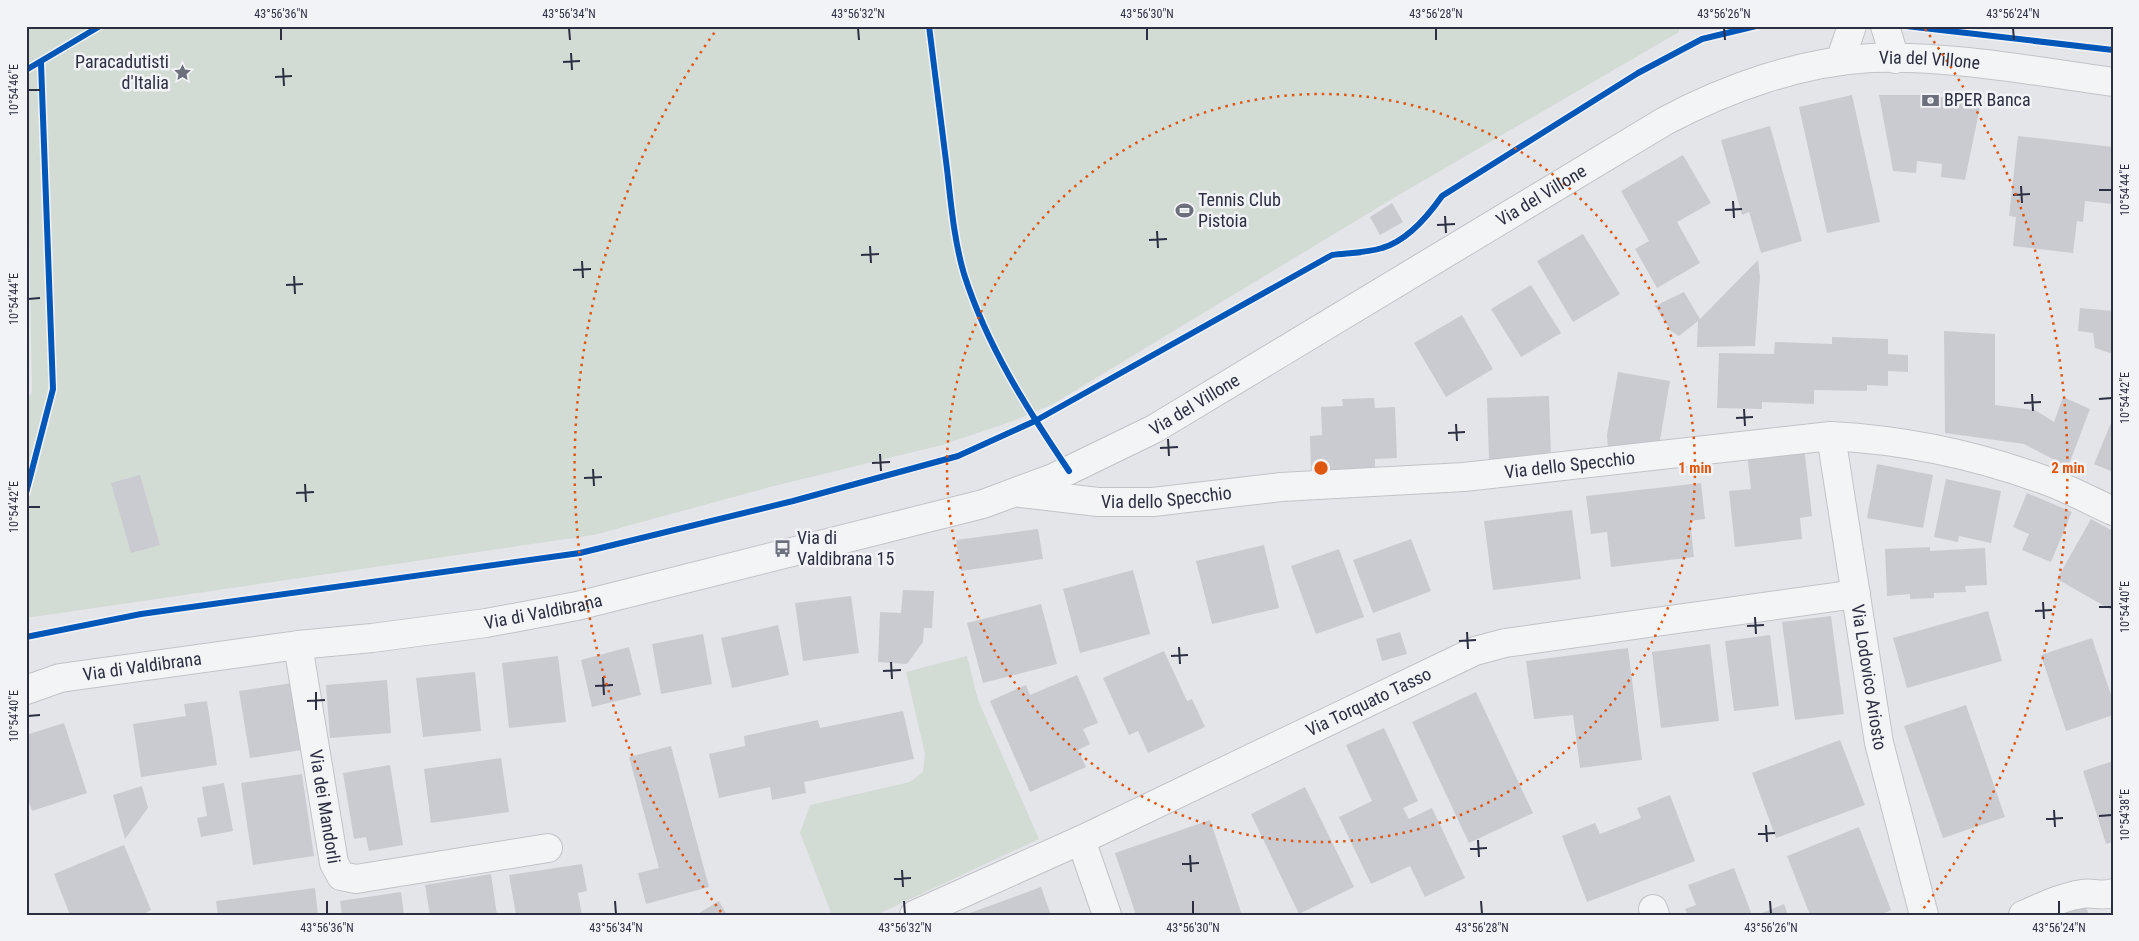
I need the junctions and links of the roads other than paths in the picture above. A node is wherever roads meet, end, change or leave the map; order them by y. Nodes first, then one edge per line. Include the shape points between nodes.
1 (1852, 26) edge
2 (1885, 26) edge
3 (1894, 59) junction
4 (1840, 61) junction
5 (2113, 82) edge
6 (1831, 436) junction
7 (1017, 492) junction
8 (2113, 511) edge
9 (1856, 594) junction
10 (298, 645) junction
11 (26, 675) edge
12 (60, 678) junction
13 (26, 690) edge
14 (1081, 840) junction
15 (548, 848) dead end
16 (2110, 897) edge
17 (914, 915) edge
18 (1107, 915) edge
19 (1924, 915) edge
20 (2023, 915) edge

1 - 4 street
2 - 3 street
3 - 4 street, Via del Villone
3 - 5 street, Via del Villone via 1956,62
4 - 7 street, Via del Villone via 1768,78 1673,117 1154,429 1069,471
6 - 7 street, Via dello Specchio via 1464,477 1282,487 1144,502 1098,502
6 - 8 street, Via dello Specchio via 1881,440 1978,459 2048,481
6 - 9 street, Via Lodovico Ariosto
7 - 10 street, Via di Valdibrana via 948,514 577,606 477,624
9 - 14 street, Via Torquato Tasso via 1474,651
9 - 19 street, Via Lodovico Ariosto via 1881,753
10 - 12 street, Via di Valdibrana
10 - 15 street, Via dei Mandorli via 334,863 341,876 356,879
11 - 12 street, Via di Valdibrana
12 - 13 street, Via di Valdibrana
14 - 17 street, Via Torquato Tasso
14 - 18 street
16 - 20 street via 2072,896

